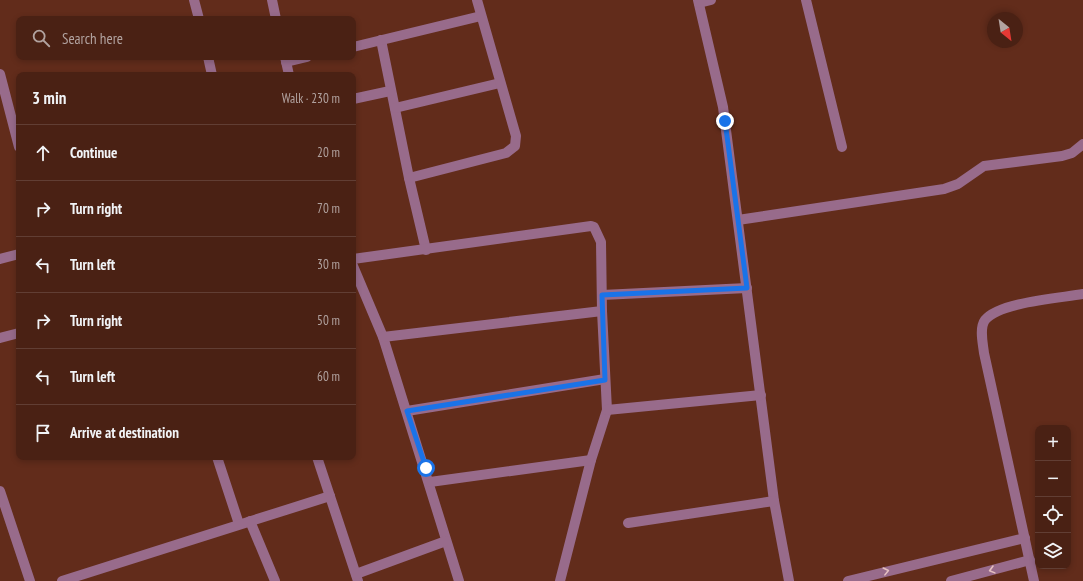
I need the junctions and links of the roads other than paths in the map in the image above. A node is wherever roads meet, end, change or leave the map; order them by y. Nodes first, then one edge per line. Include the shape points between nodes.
1 (194, 0) edge
2 (272, 0) edge
3 (477, 0) edge
4 (711, 0) edge
5 (806, 0) edge
6 (699, 1) edge
7 (198, 16) edge
8 (275, 16) edge
9 (481, 16) junction
10 (381, 40) junction
11 (356, 45) edge
12 (209, 60) edge
13 (285, 60) edge
14 (211, 72) edge
15 (288, 72) edge
16 (0, 74) edge
17 (500, 83) junction
18 (390, 91) junction
19 (356, 98) edge
20 (395, 108) junction
21 (16, 135) edge
22 (1083, 144) edge
23 (842, 147) dead end
24 (409, 178) junction
25 (738, 220) junction
26 (426, 250) junction
27 (16, 255) edge
28 (0, 259) edge
29 (356, 259) edge
30 (356, 273) edge
31 (747, 288) junction
32 (1083, 294) edge
33 (602, 295) junction
34 (602, 311) junction
35 (16, 334) edge
36 (383, 337) junction
37 (0, 338) edge
38 (605, 380) junction
39 (760, 394) junction
40 (607, 410) junction
41 (407, 411) junction
42 (219, 460) edge
43 (317, 460) edge
44 (591, 460) junction
45 (430, 482) junction
46 (0, 493) edge
47 (330, 496) junction
48 (774, 501) junction
49 (250, 520) junction
50 (628, 523) dead end
51 (239, 524) junction
52 (1025, 538) junction
53 (446, 541) junction
54 (1030, 560) junction
55 (357, 578) edge
56 (30, 581) edge
57 (62, 581) edge
58 (275, 581) edge
59 (459, 581) edge
60 (560, 581) edge
61 (789, 581) edge
62 (848, 581) edge
63 (951, 581) edge
64 (1034, 581) edge

1 - 7 street
2 - 8 street
3 - 9 street
4 - 6 street
5 - 23 street
6 - 25 street via 723,107
9 - 10 street
9 - 17 street
10 - 11 street
10 - 18 street
12 - 14 street
13 - 15 street
16 - 21 street
17 - 20 street
17 - 24 street via 516,136 512,149 506,153
18 - 19 street
18 - 20 street
20 - 24 street
22 - 25 street via 1072,153 1062,156 984,166 958,184 944,189
24 - 26 street
25 - 31 street
26 - 29 street
26 - 33 street via 591,226 598,232 601,242
27 - 28 street
30 - 36 street
31 - 33 street
31 - 39 street
32 - 52 street via 1009,306 985,320 982,332 984,353
33 - 34 street
34 - 36 street
34 - 38 street
35 - 37 street
36 - 41 street
38 - 40 street
38 - 41 street
39 - 40 street
39 - 48 street
40 - 44 street
41 - 45 street
42 - 51 street
43 - 47 street
44 - 45 street
44 - 60 street
45 - 53 street
46 - 56 street
47 - 49 street
47 - 55 street
48 - 50 street
48 - 61 street
49 - 51 street
49 - 58 street
51 - 57 street
52 - 54 street
62 -> 52 street
53 - 55 street
53 - 59 street
54 -> 63 street
54 - 64 street

